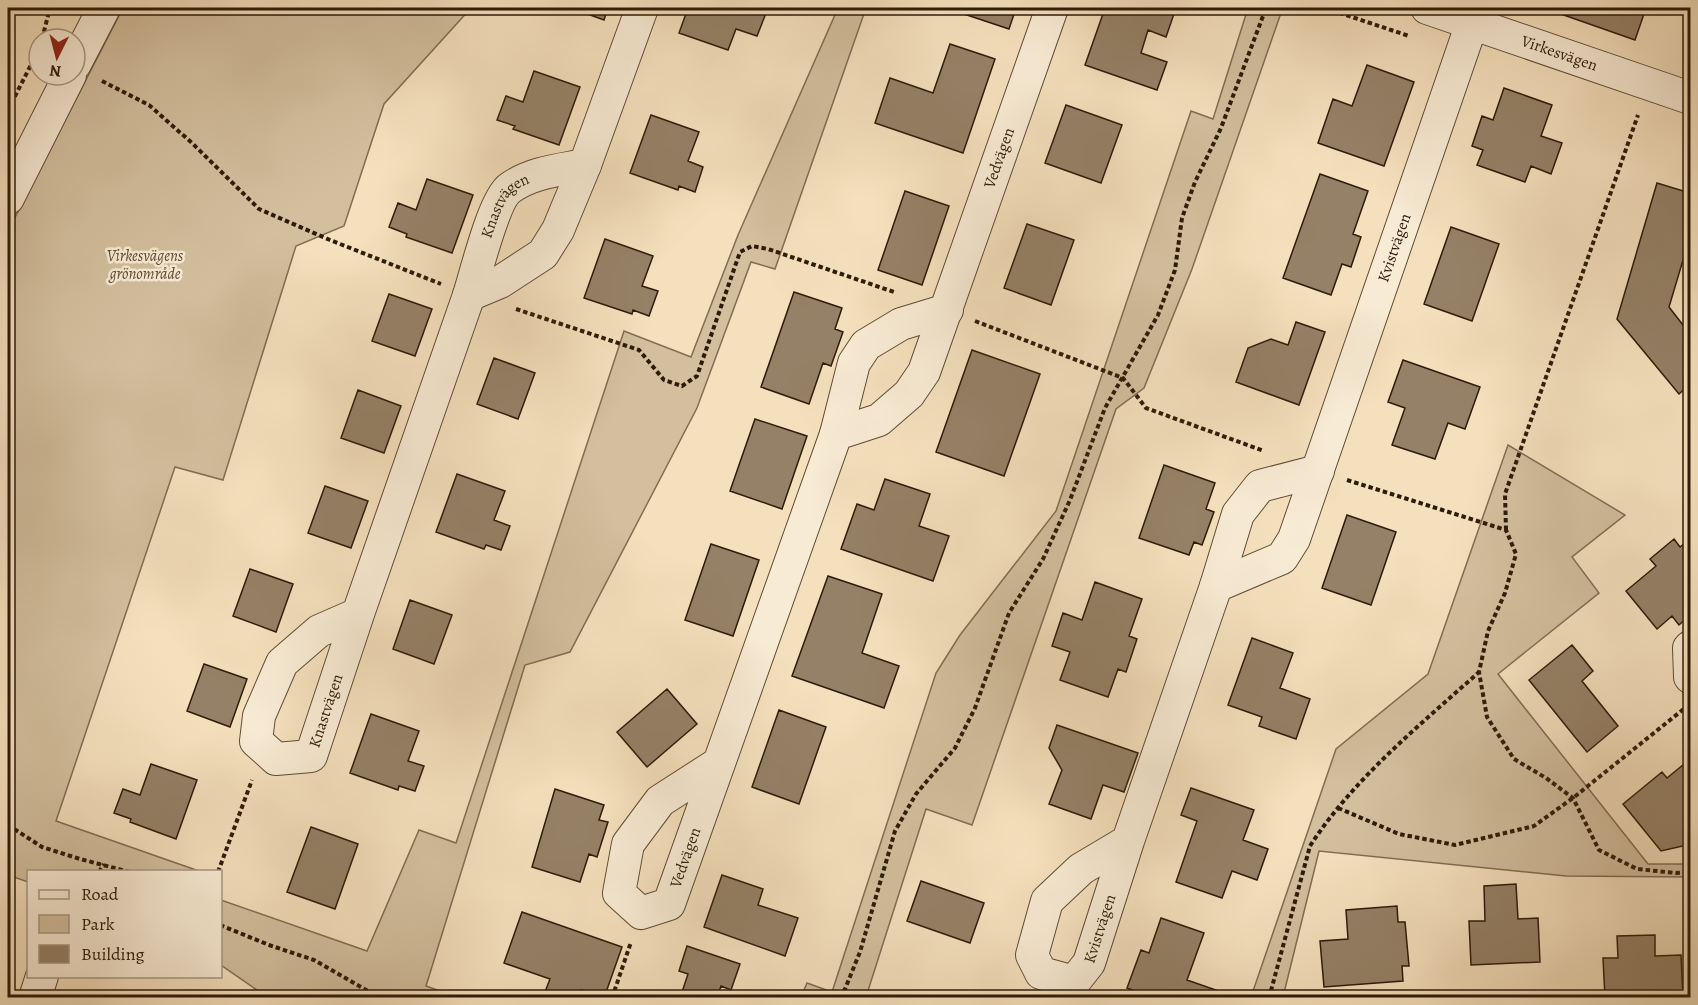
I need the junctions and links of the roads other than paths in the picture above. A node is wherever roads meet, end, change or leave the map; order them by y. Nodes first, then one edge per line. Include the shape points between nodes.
1 (104, 8) edge
2 (642, 8) edge
3 (1052, 8) edge
4 (1427, 8) edge
5 (1472, 23) junction
6 (87, 53) edge
7 (71, 87) edge
8 (1690, 98) edge
9 (585, 165) junction
10 (8, 198) edge
11 (469, 295) junction
12 (947, 310) junction
13 (836, 434) junction
14 (1318, 471) junction
15 (1216, 586) junction
16 (358, 614) junction
17 (1690, 647) edge
18 (1690, 677) edge
19 (719, 763) junction
20 (1128, 841) dead end
21 (41, 978) edge
22 (35, 998) edge

1 - 6 street
2 - 9 street
3 - 12 street, Vedvägen
4 - 5 street, Virkesvägen
5 - 8 street, Virkesvägen
5 - 14 street, Kvistvägen
7 - 10 street
9 - 11 street via 558,230 543,254 500,282
9 - 11 street, Knastvägen via 534,176 508,189 494,214
11 - 16 street, Knastvägen
12 - 13 street, Vedvägen via 924,372 909,394 879,420
12 - 13 street, Vedvägen via 901,324 866,345 854,363
13 - 19 street, Vedvägen
14 - 15 street, Kvistvägen via 1294,539 1282,558
14 - 15 street via 1260,486 1238,514
15 - 20 street
16 - 16 street, Knastvägen via 311,756 276,759 255,741 259,716 282,663 319,631
17 - 18 street
19 - 19 street, Vedvägen via 669,904 641,913 620,893 628,844 660,801
21 - 22 street

